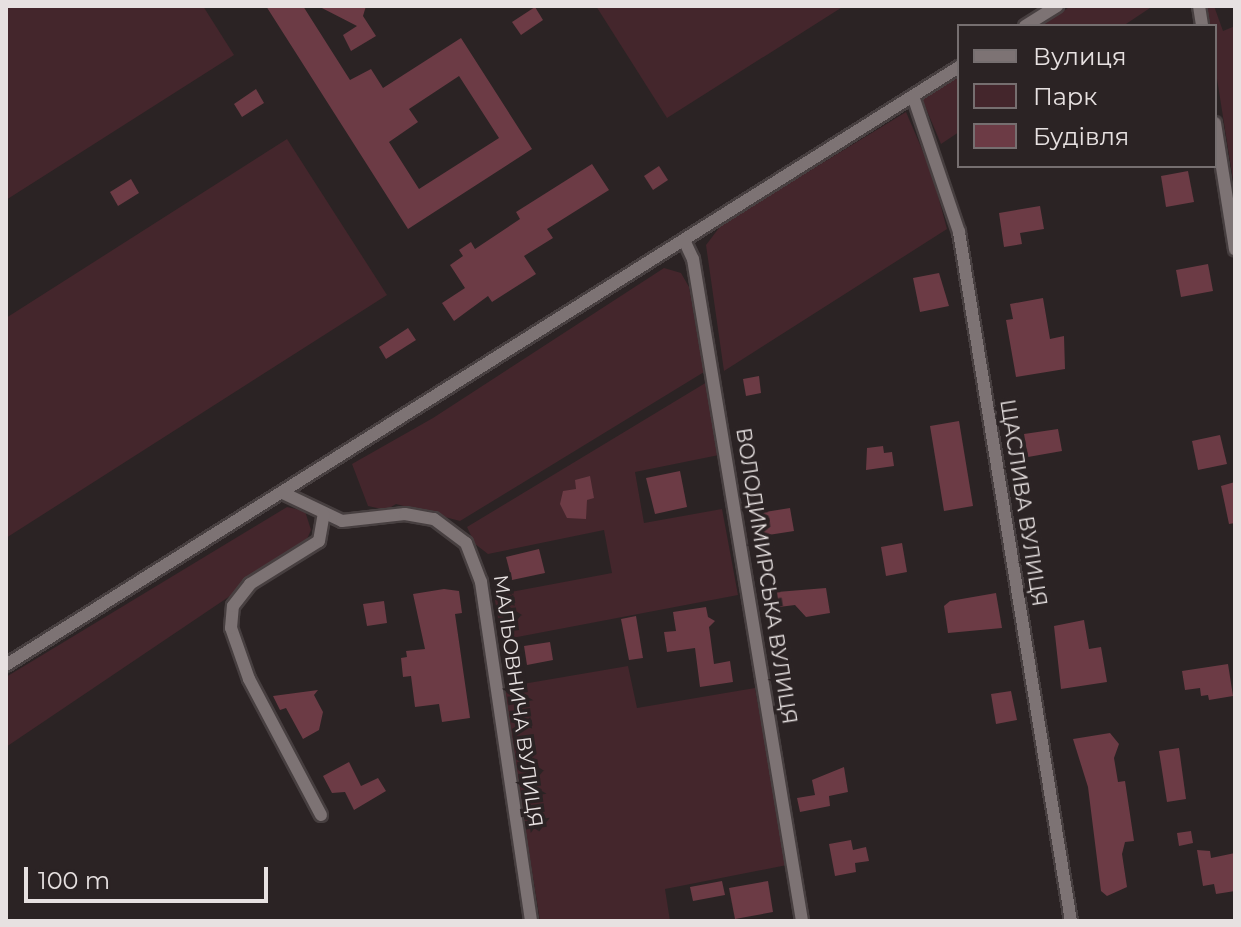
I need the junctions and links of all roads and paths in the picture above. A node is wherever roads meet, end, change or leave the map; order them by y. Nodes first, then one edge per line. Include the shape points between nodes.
1 (1057, 6) edge
2 (1028, 24) edge
3 (957, 68) edge
4 (913, 96) junction
5 (1217, 136) edge
6 (684, 240) junction
7 (1235, 249) edge
8 (283, 493) junction
9 (324, 514) junction
10 (6, 665) edge
11 (321, 815) dead end
12 (531, 921) edge
13 (802, 921) edge
14 (1071, 921) edge

1 - 2 street
3 - 4 street
4 - 6 street
4 - 14 street, ЩАСЛИВА ВУЛИЦЯ via 959,232
5 - 7 street
6 - 8 street
6 - 13 street, ВОЛОДИМИРСЬКА ВУЛИЦЯ via 693,259
8 - 9 street, МАЛЬОВНИЧА ВУЛИЦЯ
8 - 10 street
9 - 11 street via 319,541 250,584 233,606 231,628 249,679
9 - 12 street, МАЛЬОВНИЧА ВУЛИЦЯ via 342,521 405,514 434,519 466,543 476,563

